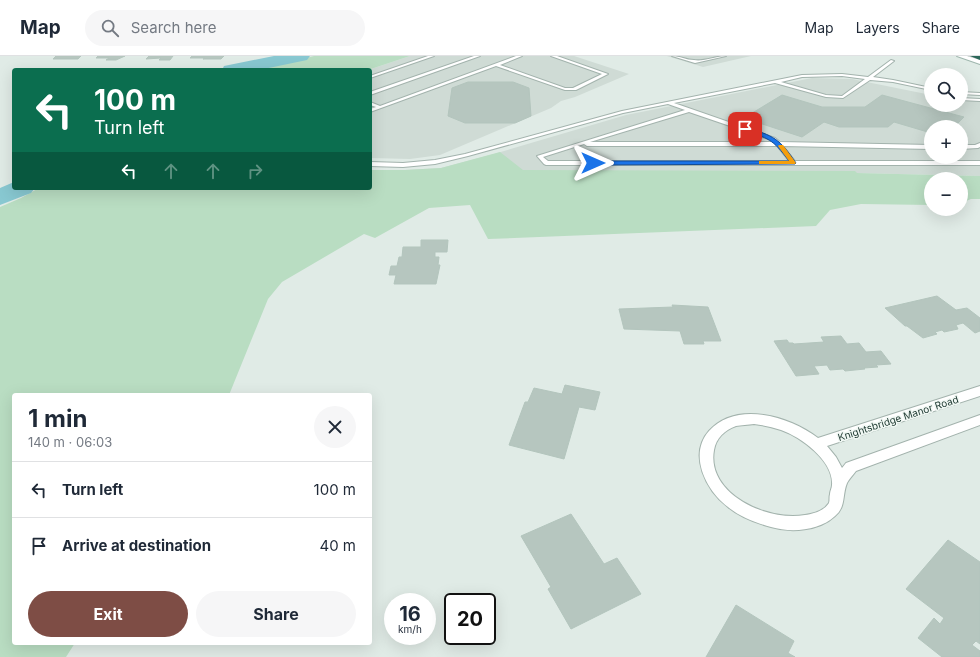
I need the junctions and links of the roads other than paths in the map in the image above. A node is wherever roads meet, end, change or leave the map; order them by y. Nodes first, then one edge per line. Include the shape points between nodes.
1 (432, 56) edge
2 (478, 56) edge
3 (520, 56) edge
4 (553, 56) edge
5 (674, 56) edge
6 (697, 56) edge
7 (724, 56) edge
8 (960, 56) edge
9 (973, 56) edge
10 (980, 58) edge
11 (708, 60) junction
12 (892, 61) dead end
13 (980, 62) edge
14 (496, 65) junction
15 (372, 76) edge
16 (870, 78) junction
17 (774, 81) junction
18 (924, 88) edge
19 (924, 92) edge
20 (372, 93) edge
21 (968, 93) edge
22 (980, 94) edge
23 (968, 99) edge
24 (980, 100) edge
25 (669, 102) junction
26 (372, 104) edge
27 (379, 107) junction
28 (372, 110) edge
29 (690, 110) junction
30 (578, 144) junction
31 (779, 144) junction
32 (980, 145) edge
33 (924, 147) edge
34 (968, 147) edge
35 (793, 163) junction
36 (980, 163) edge
37 (372, 164) edge
38 (980, 391) edge
39 (980, 420) edge
40 (817, 444) junction
41 (839, 482) junction

1 - 15 lane
2 - 20 lane
3 - 14 lane
4 - 14 lane via 606,74 574,89 565,89
5 - 11 lane via 695,62
6 - 11 lane
7 - 11 lane
8 - 13 street
9 - 10 highway
12 - 16 lane
14 - 27 lane
16 - 17 lane via 815,75
16 - 17 lane via 843,97 826,96
16 - 18 lane
16 - 19 lane
17 - 25 lane
21 - 22 lane
23 - 24 lane
25 - 29 lane
25 - 37 lane via 435,162
26 - 27 lane
27 - 28 lane
29 - 30 lane
29 - 31 lane via 773,139
30 - 31 lane
30 - 35 lane via 540,156 546,163
31 - 33 lane
31 - 35 lane
32 - 34 lane
35 - 36 lane
38 - 40 street, Knightsbridge Manor Road
39 - 41 street via 851,467
40 - 41 street via 833,464
40 - 41 street via 798,432 776,423 754,419 734,422 718,430 708,442 705,459 711,477 724,495 750,514 775,523 799,524 821,518 835,506

